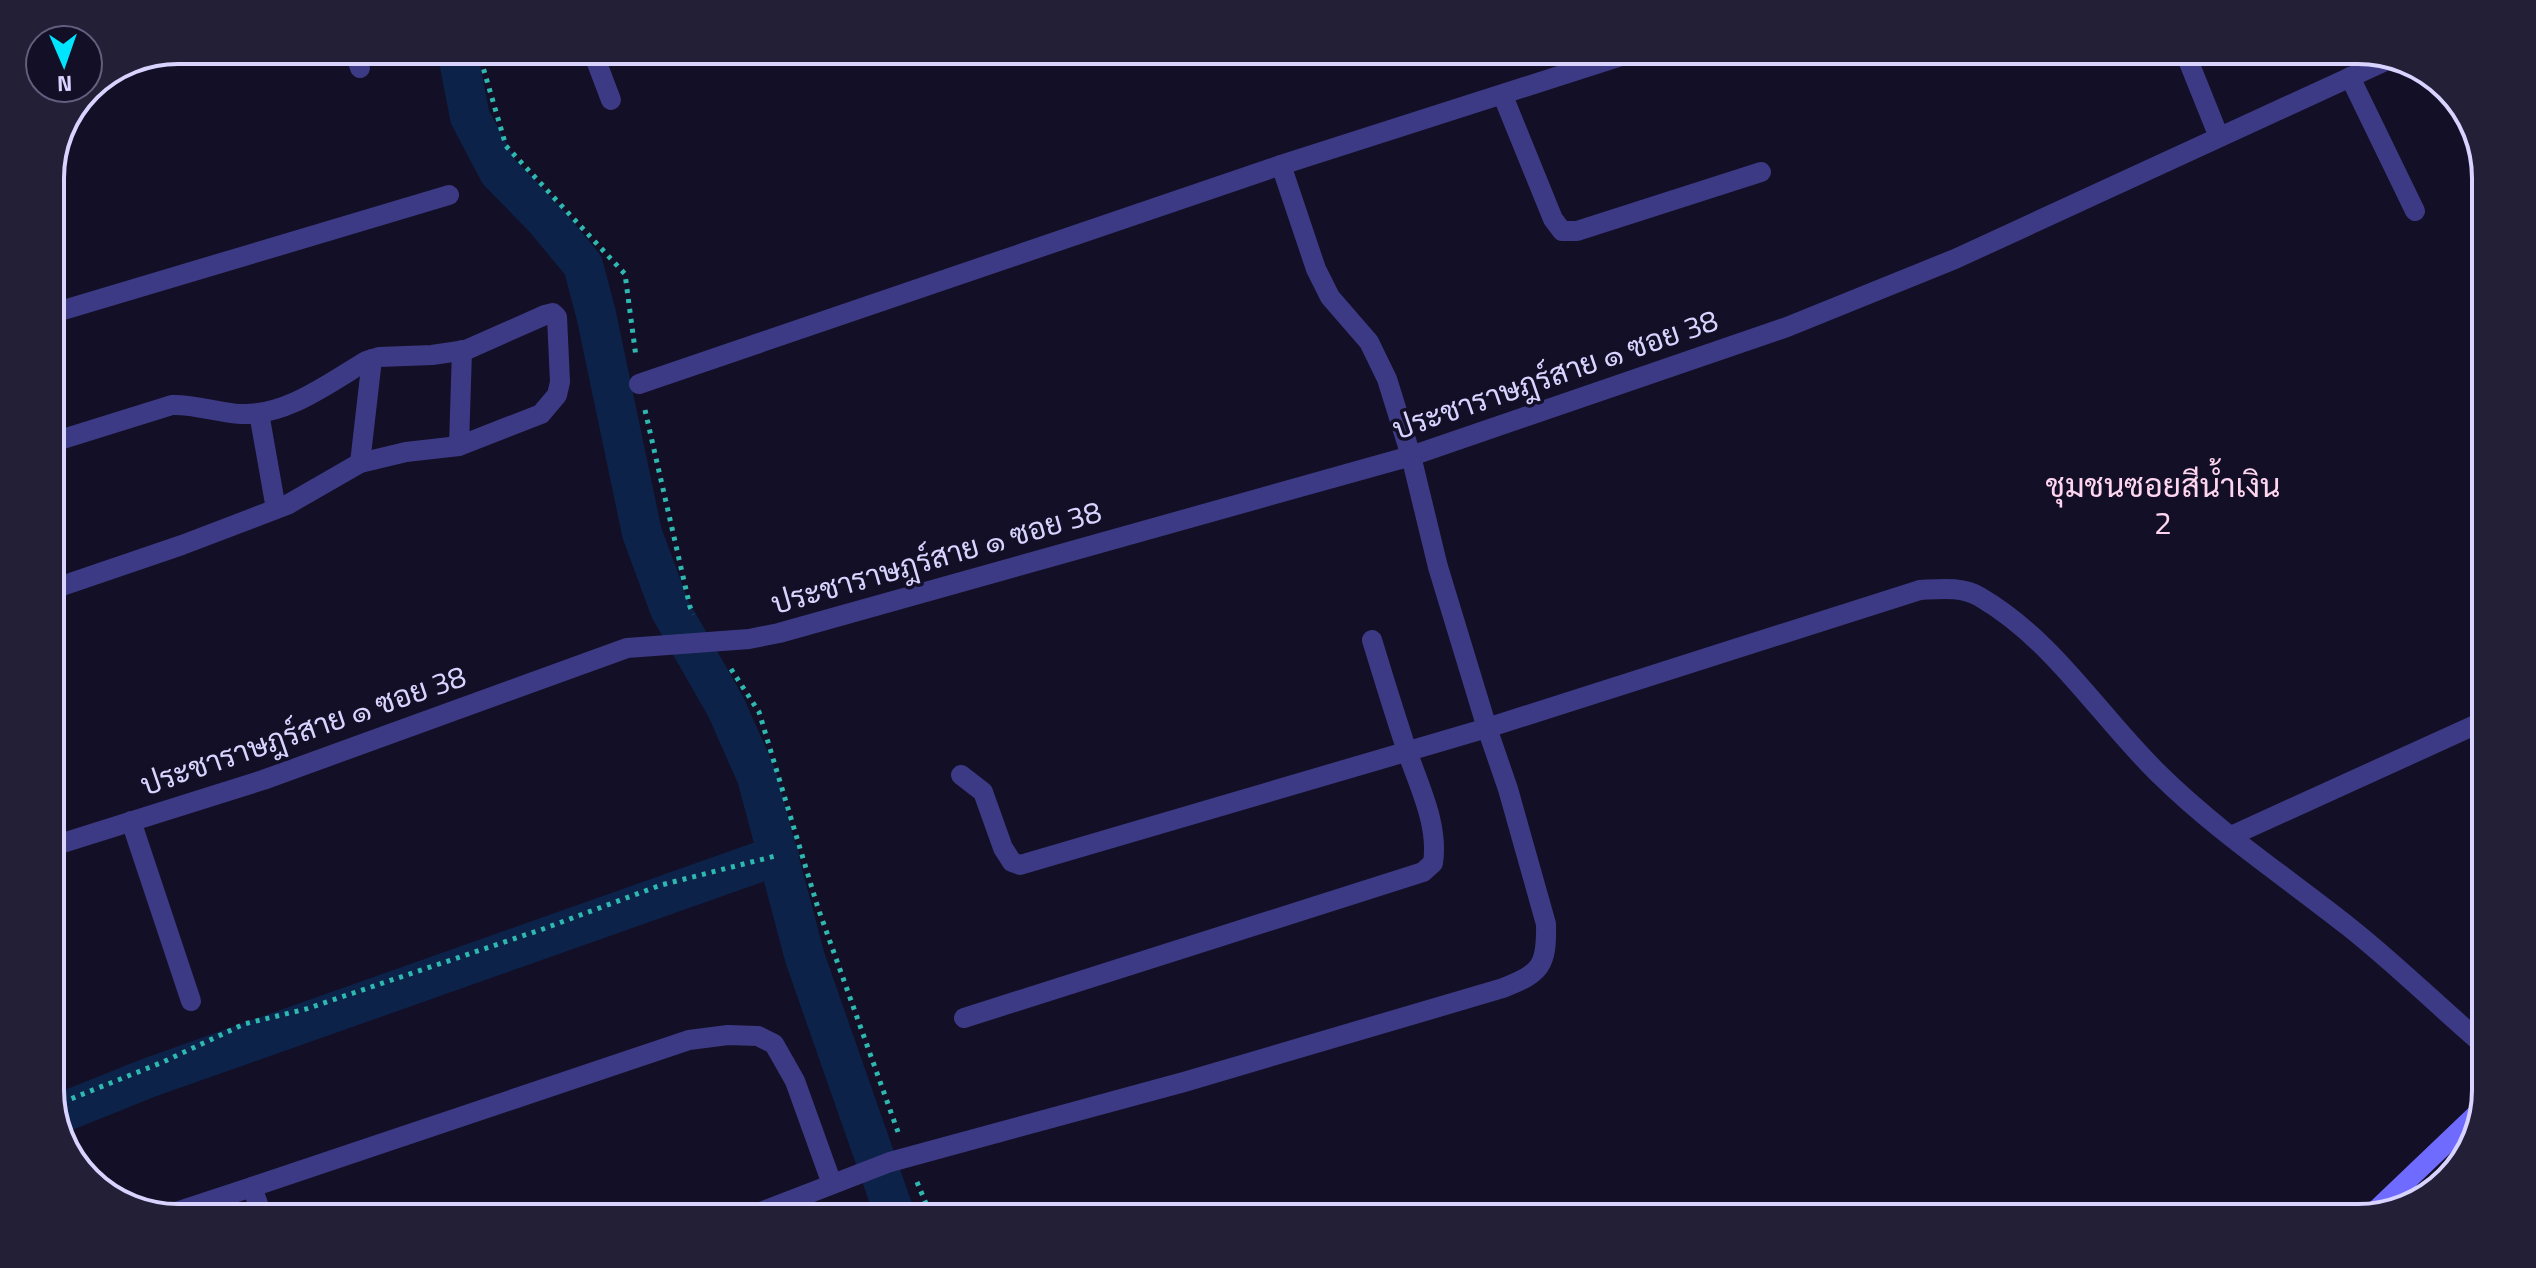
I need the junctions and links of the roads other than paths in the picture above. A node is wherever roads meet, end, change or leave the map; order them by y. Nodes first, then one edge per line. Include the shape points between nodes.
1 (597, 64) edge
2 (1570, 64) edge
3 (2190, 64) edge
4 (2375, 66) edge
5 (2350, 77) junction
6 (1503, 96) junction
7 (611, 100) dead end
8 (2219, 137) junction
9 (1281, 165) junction
10 (1761, 172) dead end
11 (449, 195) dead end
12 (2415, 211) dead end
13 (64, 310) edge
14 (462, 350) junction
15 (372, 359) junction
16 (639, 384) dead end
17 (259, 413) junction
18 (64, 439) edge
19 (459, 446) junction
20 (1411, 456) junction
21 (360, 463) junction
22 (276, 509) junction
23 (64, 585) edge
24 (1372, 640) dead end
25 (2472, 726) edge
26 (1487, 728) junction
27 (1407, 751) junction
28 (961, 775) dead end
29 (131, 821) junction
30 (2231, 836) junction
31 (64, 843) edge
32 (191, 1001) dead end
33 (964, 1018) dead end
34 (2472, 1035) edge
35 (2467, 1123) edge
36 (841, 1180) junction
37 (252, 1187) junction
38 (2387, 1200) edge
39 (200, 1204) edge
40 (258, 1204) edge
41 (780, 1204) edge

1 - 7 street
2 - 6 street
3 - 8 street
4 - 5 street, ประชาราษฎร์สาย ๑ ซอย 38
5 - 8 street, ประชาราษฎร์สาย ๑ ซอย 38
5 - 12 street
6 - 9 street
6 - 10 street via 1562,231 1577,231
8 - 20 street, ประชาราษฎร์สาย ๑ ซอย 38 via 1955,259 1787,327
9 - 16 street
9 - 20 street via 1316,269 1330,297 1369,342 1387,379
11 - 13 street
14 - 15 street
14 - 19 street
14 - 19 street via 545,315 557,317 560,382 553,401 541,414
15 - 17 street via 290,404
15 - 21 street
17 - 18 street via 172,405
17 - 22 street
19 - 21 street
20 - 26 street
20 - 29 street, ประชาราษฎร์สาย ๑ ซอย 38 via 779,633 627,648 263,780
21 - 22 street
22 - 23 street
24 - 27 street
25 - 30 street
26 - 27 street
26 - 30 street via 1920,590 1950,588 1976,595 2006,615 2066,668 2160,775
26 - 36 street via 1546,924 1547,945 1530,977
27 - 28 street via 1020,865 1003,848 983,792
27 - 33 street via 1426,801 1435,847 1433,863 1423,872
29 - 31 street, ประชาราษฎร์สาย ๑ ซอย 38
29 - 32 street
30 - 34 street via 2351,928
35 - 38 main road
36 - 37 street via 774,1044 758,1036 728,1035 689,1040
36 - 41 street
37 - 39 street
37 - 40 street

